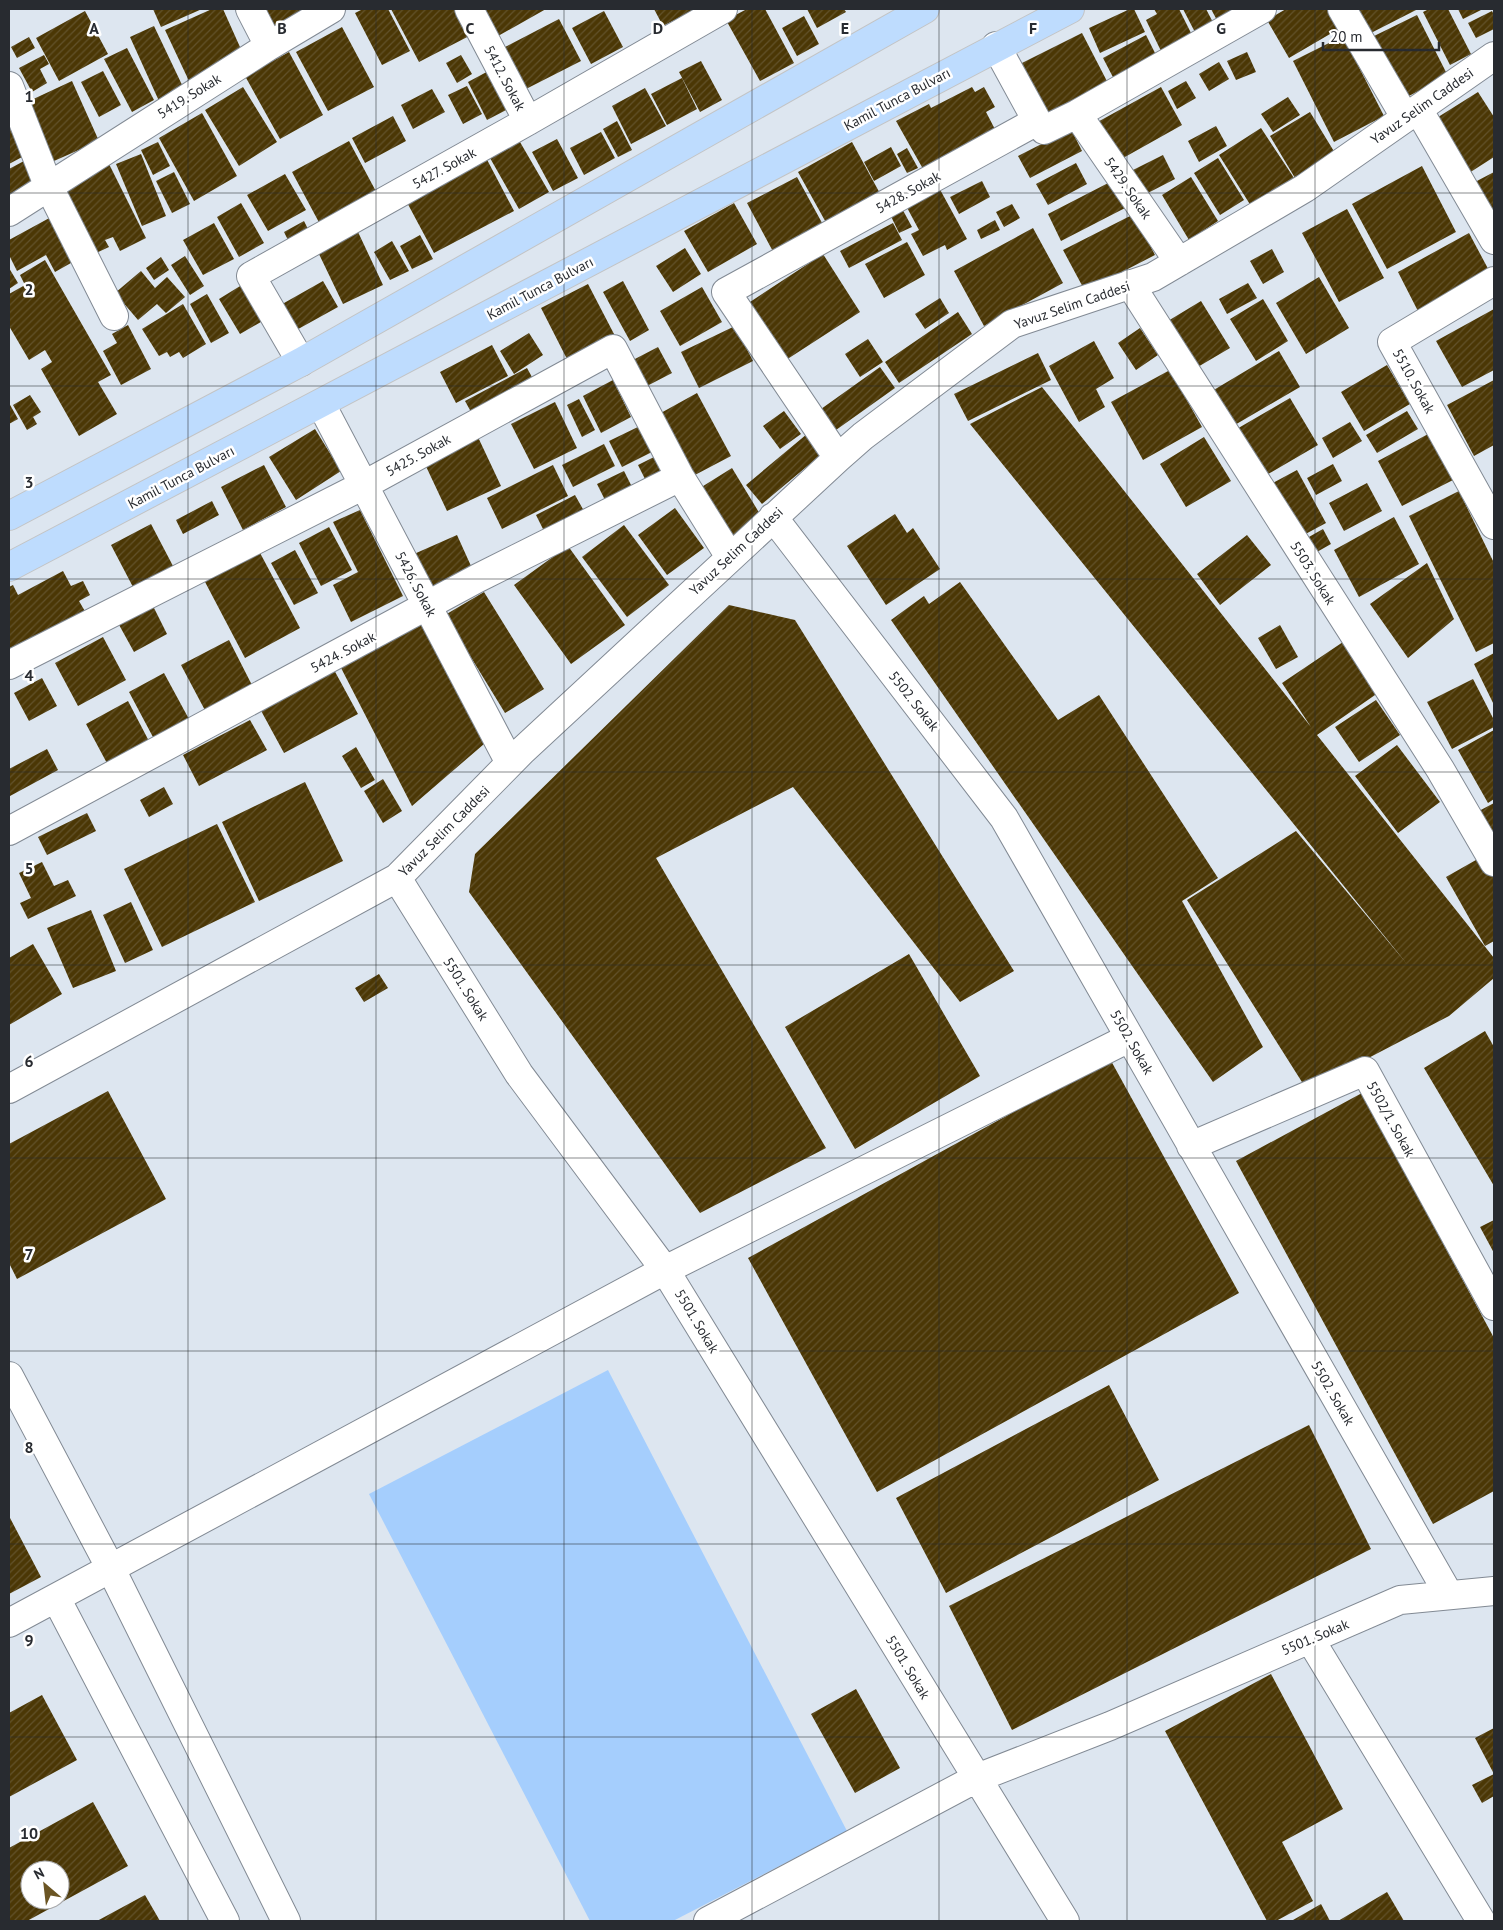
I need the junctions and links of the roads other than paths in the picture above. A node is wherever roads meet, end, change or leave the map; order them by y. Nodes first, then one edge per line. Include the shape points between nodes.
1 (250, 9) edge
2 (331, 9) edge
3 (469, 9) edge
4 (723, 9) edge
5 (925, 9) edge
6 (1070, 9) edge
7 (1262, 9) edge
8 (1342, 9) edge
9 (269, 46) junction
10 (996, 46) junction
11 (1494, 56) edge
12 (9, 86) edge
13 (1411, 113) junction
14 (1077, 114) junction
15 (528, 121) junction
16 (1037, 121) junction
17 (48, 185) junction
18 (9, 212) edge
19 (1494, 240) edge
20 (1179, 262) junction
21 (1494, 281) edge
22 (1130, 284) junction
23 (114, 316) dead end
24 (301, 362) junction
25 (321, 404) junction
26 (838, 458) junction
27 (680, 477) junction
28 (364, 485) junction
29 (1487, 494) edge
30 (9, 516) edge
31 (773, 517) junction
32 (1494, 525) edge
33 (730, 557) junction
34 (9, 567) edge
35 (428, 606) junction
36 (9, 665) edge
37 (510, 763) junction
38 (9, 831) edge
39 (1494, 862) edge
40 (397, 878) junction
41 (1129, 1038) junction
42 (9, 1088) edge
43 (1191, 1146) junction
44 (665, 1270) junction
45 (1494, 1306) edge
46 (9, 1376) edge
47 (111, 1569) junction
48 (1494, 1591) edge
49 (1448, 1595) junction
50 (56, 1598) junction
51 (9, 1623) edge
52 (1310, 1639) junction
53 (977, 1778) junction
54 (225, 1921) edge
55 (286, 1921) edge
56 (708, 1921) edge
57 (1065, 1921) edge
58 (1481, 1921) edge

1 - 9 street
2 - 9 street, 5419. Sokak
3 - 15 street, 5412. Sokak
4 - 15 street, 5427. Sokak
5 - 24 main road
6 - 10 main road, Kamil Tunca Bulvarı
7 - 14 street
8 - 13 street
9 - 17 street, 5419. Sokak
10 - 16 street
10 - 25 main road, Kamil Tunca Bulvarı
11 - 13 street, Yavuz Selim Caddesi
12 - 17 street
13 - 19 street
13 - 20 street, Yavuz Selim Caddesi via 1305,188
14 - 16 street via 1044,130
14 - 20 street, 5429. Sokak
15 - 24 street, 5427. Sokak via 251,276
16 - 26 street, 5428. Sokak via 726,292
17 - 18 street, 5419. Sokak
17 - 23 street
20 - 22 street, Yavuz Selim Caddesi via 1153,277
21 - 29 street, 5510. Sokak via 1392,342
22 - 26 street, Yavuz Selim Caddesi via 1012,324
22 - 39 street, 5503. Sokak via 1440,769
24 - 30 main road
25 - 28 street, 5426. Sokak
25 - 34 main road, Kamil Tunca Bulvarı
26 - 31 street, Yavuz Selim Caddesi
27 - 28 street, 5425. Sokak via 613,349
27 - 33 street, 5425. Sokak
27 - 35 street, 5424. Sokak
28 - 35 street, 5426. Sokak
28 - 36 street, 5425. Sokak
29 - 32 street, 5510. Sokak
31 - 33 street, Yavuz Selim Caddesi
31 - 41 street, 5502. Sokak via 1004,818
33 - 37 street, Yavuz Selim Caddesi
35 - 37 street, 5426. Sokak
35 - 38 street, 5424. Sokak
37 - 40 street, Yavuz Selim Caddesi
40 - 42 street, Yavuz Selim Caddesi
40 - 44 street, 5501. Sokak via 519,1074
41 - 43 street, 5502. Sokak
41 - 44 street
43 - 45 street, 5502/1. Sokak via 1365,1071
43 - 49 street, 5502. Sokak
44 - 47 street
44 - 53 street, 5501. Sokak
46 - 47 street
47 - 50 street
47 - 55 street
48 - 49 street, 5501. Sokak
49 - 52 street, 5501. Sokak via 1400,1600
50 - 51 street
50 - 54 street
52 - 53 street, 5501. Sokak via 1110,1726
52 - 58 street
53 - 56 street, 5501. Sokak
53 - 57 street, 5501. Sokak

